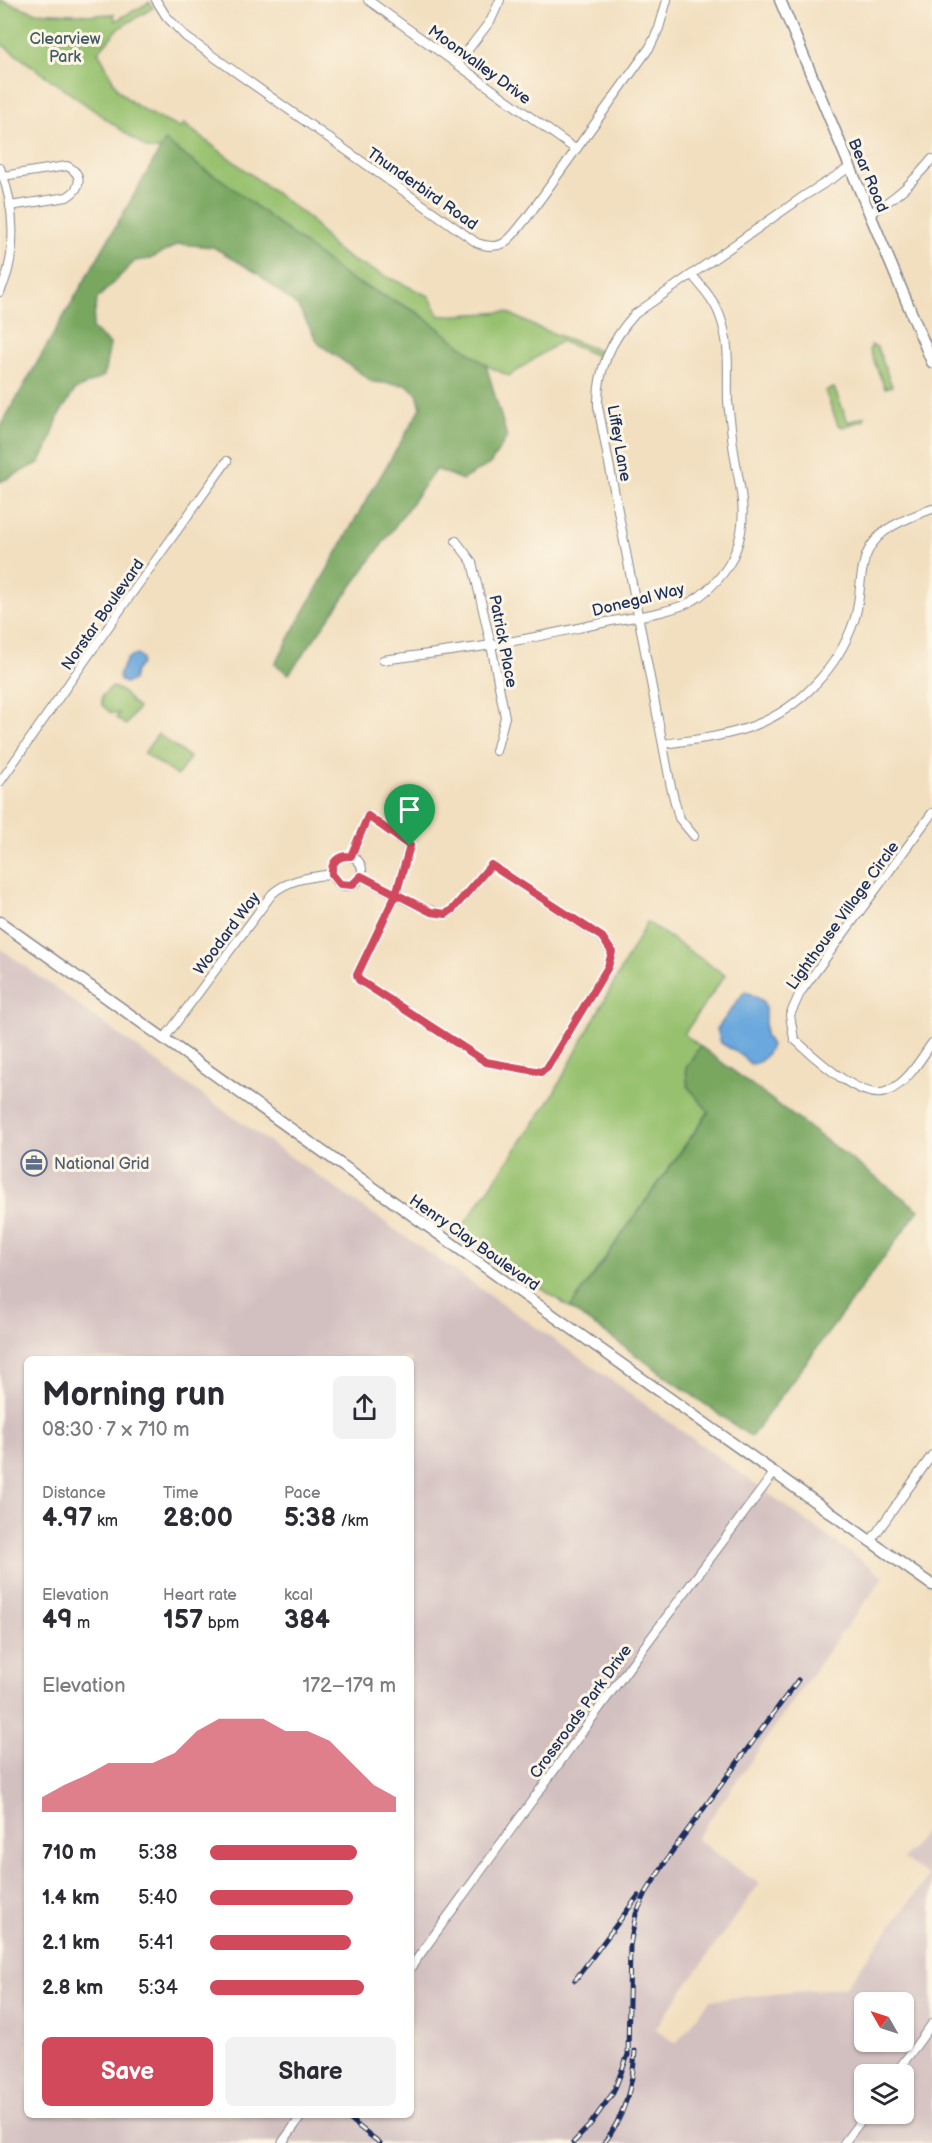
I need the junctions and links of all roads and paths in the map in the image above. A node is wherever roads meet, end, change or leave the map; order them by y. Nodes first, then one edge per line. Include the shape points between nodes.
1 (156, 0) edge
2 (368, 0) edge
3 (500, 0) edge
4 (667, 0) edge
5 (780, 0) edge
6 (457, 64) junction
7 (575, 149) junction
8 (932, 159) edge
9 (849, 168) junction
10 (2, 172) edge
11 (4, 195) edge
12 (10, 206) junction
13 (869, 214) junction
14 (692, 275) junction
15 (0, 292) edge
16 (928, 342) edge
17 (932, 362) edge
18 (227, 461) dead end
19 (932, 509) edge
20 (456, 541) dead end
21 (639, 616) junction
22 (491, 645) junction
23 (383, 660) dead end
24 (663, 744) junction
25 (496, 751) dead end
26 (0, 782) edge
27 (932, 813) edge
28 (694, 836) dead end
29 (351, 856) junction
30 (332, 874) junction
31 (361, 876) junction
32 (396, 894) junction
33 (0, 922) edge
34 (164, 1039) junction
35 (932, 1043) edge
36 (932, 1455) edge
37 (774, 1473) junction
38 (870, 1542) junction
39 (932, 1585) edge
40 (414, 1963) edge
41 (932, 2024) edge
42 (902, 2064) edge
43 (300, 2118) edge
44 (858, 2124) edge
45 (282, 2143) edge
46 (844, 2143) edge

1 - 7 street, Thunderbird Road via 186,37 477,243 498,247 507,241
2 - 6 street, Moonvalley Drive
3 - 6 street via 491,20
4 - 7 street, Thunderbird Road via 650,46
5 - 9 main road, Bear Road
6 - 7 street, Moonvalley Drive
8 - 13 street via 893,200
9 - 13 main road, Bear Road
9 - 14 street, Liffey Lane
10 - 11 street
10 - 12 street via 67,166 76,171 78,186 67,197
11 - 12 street
12 - 15 street via 10,257
13 - 16 main road, Bear Road
14 - 21 street, Liffey Lane via 634,314 610,346 601,374 598,406
14 - 21 street, Donegal Way via 719,314 727,339 728,401 744,508 741,533 726,569 710,587 694,600
16 - 17 main road, Bear Road
18 - 26 street, Norstar Boulevard
19 - 24 street via 889,527 877,537 863,565 855,619 845,642 820,679 794,704 752,726
20 - 22 street, Patrick Place via 472,562
21 - 22 street, Donegal Way
21 - 24 street, Liffey Lane
22 - 23 street, Donegal Way
22 - 25 street, Patrick Place via 505,717
24 - 28 street, Liffey Lane via 679,818
27 - 35 street, Lighthouse Village Circle via 801,993 790,1015 794,1039 847,1083 872,1093 887,1093 906,1079
29 - 30 street via 336,860
29 - 31 street via 359,861
29 - 32 street via 368,816 410,846
30 - 31 street, Woodard Way via 344,886 352,885
30 - 34 street, Woodard Way via 288,883 272,894
31 - 32 street
32 - 32 street via 431,912 446,914 491,865 602,937 612,952 608,967 547,1068 541,1072 486,1062 359,980 357,975
33 - 34 main road, Henry Clay Boulevard
34 - 37 main road, Henry Clay Boulevard
36 - 38 street
37 - 38 main road, Henry Clay Boulevard
37 - 40 street, Crossroads Park Drive
38 - 39 main road, Henry Clay Boulevard
41 - 42 street
43 - 45 street
44 - 46 street

